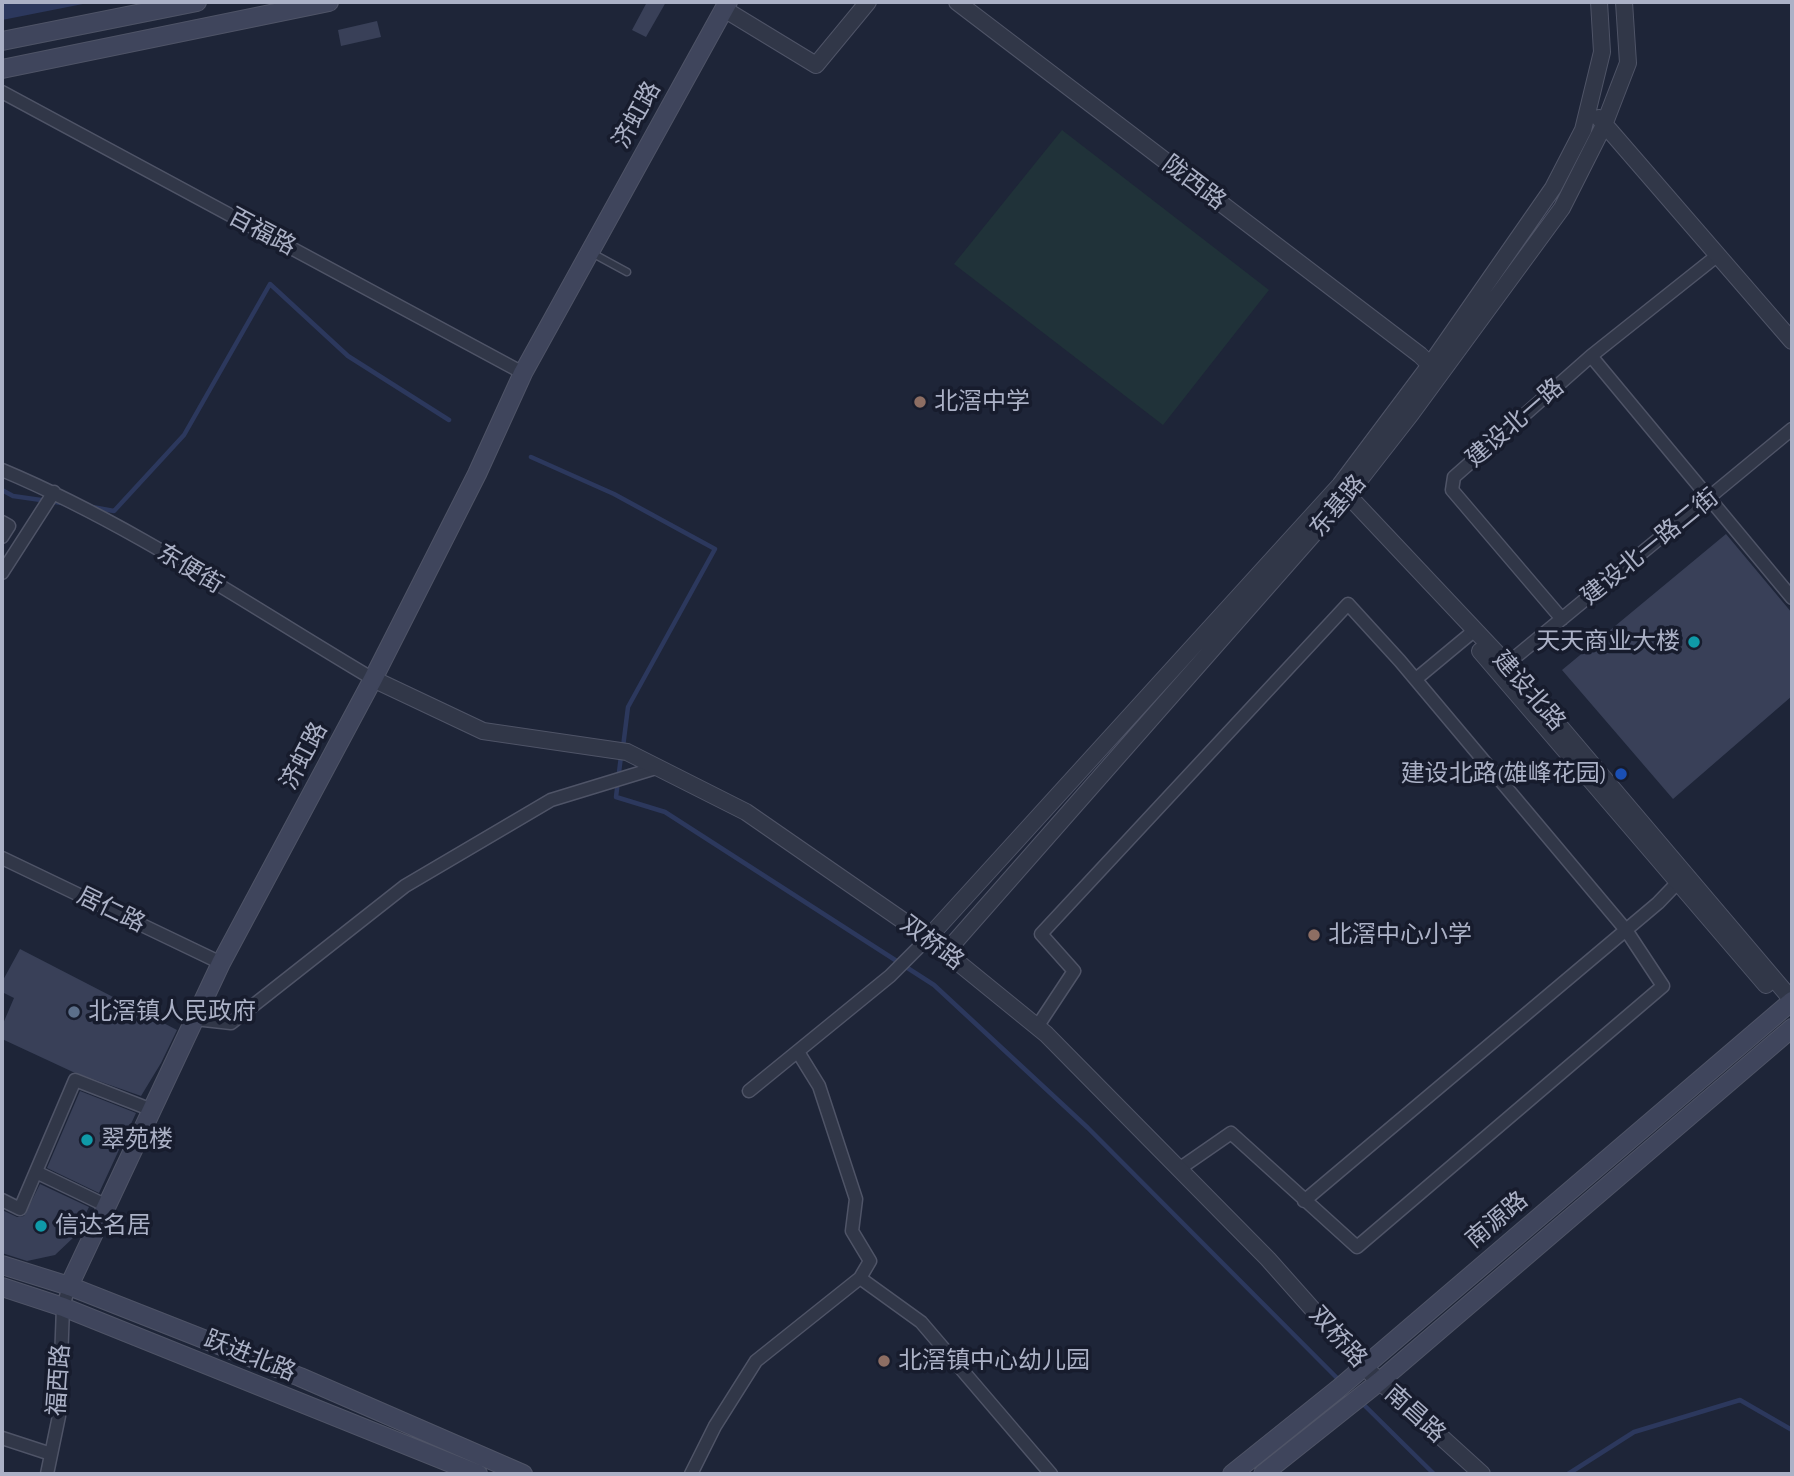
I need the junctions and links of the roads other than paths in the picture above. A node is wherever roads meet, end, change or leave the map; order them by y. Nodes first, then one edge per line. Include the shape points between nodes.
1 (197, 2) edge
2 (329, 2) edge
3 (869, 2) edge
4 (957, 2) edge
5 (1599, 2) edge
6 (1624, 2) edge
7 (722, 4) edge
8 (2, 41) edge
9 (2, 69) edge
10 (2, 92) edge
11 (1588, 105) junction
12 (1604, 125) junction
13 (590, 252) junction
14 (1718, 255) junction
15 (627, 272) dead end
16 (1792, 341) edge
17 (1591, 356) junction
18 (1430, 365) junction
19 (523, 373) junction
20 (1792, 429) edge
21 (2, 470) edge
22 (53, 493) junction
23 (1340, 495) junction
24 (1710, 497) junction
25 (2, 522) edge
26 (2, 537) edge
27 (2, 573) edge
28 (1792, 598) edge
29 (1562, 619) junction
30 (1472, 633) junction
31 (1507, 664) junction
32 (373, 679) junction
33 (1416, 680) junction
34 (659, 768) junction
35 (2, 858) edge
36 (1682, 879) junction
37 (1626, 930) junction
38 (928, 938) junction
39 (946, 952) junction
40 (221, 962) junction
41 (1790, 1006) edge
42 (195, 1019) junction
43 (1037, 1027) junction
44 (1792, 1028) edge
45 (797, 1052) junction
46 (749, 1091) dead end
47 (152, 1110) junction
48 (1179, 1169) junction
49 (36, 1172) junction
50 (2, 1200) edge
51 (1304, 1200) junction
52 (107, 1206) junction
53 (2, 1265) edge
54 (860, 1278) junction
55 (69, 1286) junction
56 (2, 1287) edge
57 (63, 1307) junction
58 (1363, 1366) junction
59 (1380, 1381) junction
60 (2, 1438) edge
61 (51, 1454) junction
62 (47, 1474) edge
63 (478, 1474) edge
64 (523, 1474) edge
65 (691, 1474) edge
66 (1051, 1474) edge
67 (1232, 1474) edge
68 (1263, 1474) edge
69 (1482, 1474) edge

1 - 8 main road
2 - 9 main road
3 - 7 street via 816,65
4 - 18 street, 陇西路
5 - 11 street, 东基路 via 1602,52
6 - 12 street, 东基路 via 1628,63
7 - 13 main road, 济虹路
10 - 19 street, 百福路
11 - 12 street
11 - 18 street, 东基路 via 1583,130 1553,188
12 - 14 street
12 - 23 street, 东基路 via 1562,208 1411,414
13 - 15 lane
13 - 19 main road, 济虹路
14 - 16 street
14 - 17 street, 建设北一路
17 - 24 street
17 - 29 street, 建设北一路 via 1454,478 1452,490
18 - 23 street, 东基路
19 - 32 main road, 济虹路
20 - 24 street, 建设北一路二街
21 - 22 street, 东便街
22 - 27 street
22 - 32 street, 东便街 via 127,531
23 - 30 street, 建设北路 via 1366,513
23 - 38 street, 东基路
23 - 39 street, 东基路
24 - 28 street
24 - 29 street, 建设北一路二街
25 - 26 street via 9,526
29 - 31 street, 建设北一路二街
30 - 31 street, 建设北路
30 - 33 street
30 - 36 street, 建设北路
31 - 36 street, 建设北路
32 - 34 street, 双桥路 via 482,731 628,751
32 - 40 main road, 济虹路
33 - 37 street
33 - 43 street via 1348,604 1041,934 1074,971
34 - 38 street, 双桥路 via 746,812
34 - 42 street via 551,800 405,886 231,1023
35 - 40 street, 居仁路
36 - 37 street
36 - 41 street, 建设北路
37 - 51 street
37 - 51 street via 1663,986 1357,1247
38 - 39 street, 双桥路
38 - 45 street via 890,976
39 - 43 street, 双桥路
40 - 42 main road, 济虹路
41 - 58 main road, 南源路
42 - 47 main road, 济虹路
43 - 48 street, 双桥路
44 - 59 main road, 南源路
45 - 46 street
45 - 54 street via 819,1086 856,1199 852,1231 870,1261
47 - 49 street via 75,1080
47 - 52 main road, 济虹路
48 - 51 street via 1231,1133
48 - 58 street, 双桥路 via 1268,1259
49 - 50 street via 20,1209
49 - 52 street
52 - 55 main road, 济虹路
53 - 55 main road, 跃进北路
54 - 65 street via 756,1361
54 - 66 street via 921,1322
55 - 57 street, 福西路
55 - 64 main road, 跃进北路 via 300,1377
56 - 57 main road, 跃进北路
57 - 61 street, 福西路 via 59,1416
57 - 63 main road, 跃进北路
58 - 59 street, 双桥路
58 - 67 main road, 南源路
59 - 68 main road, 南源路
59 - 69 street, 南昌路
60 - 61 street
61 - 62 street, 福西路

